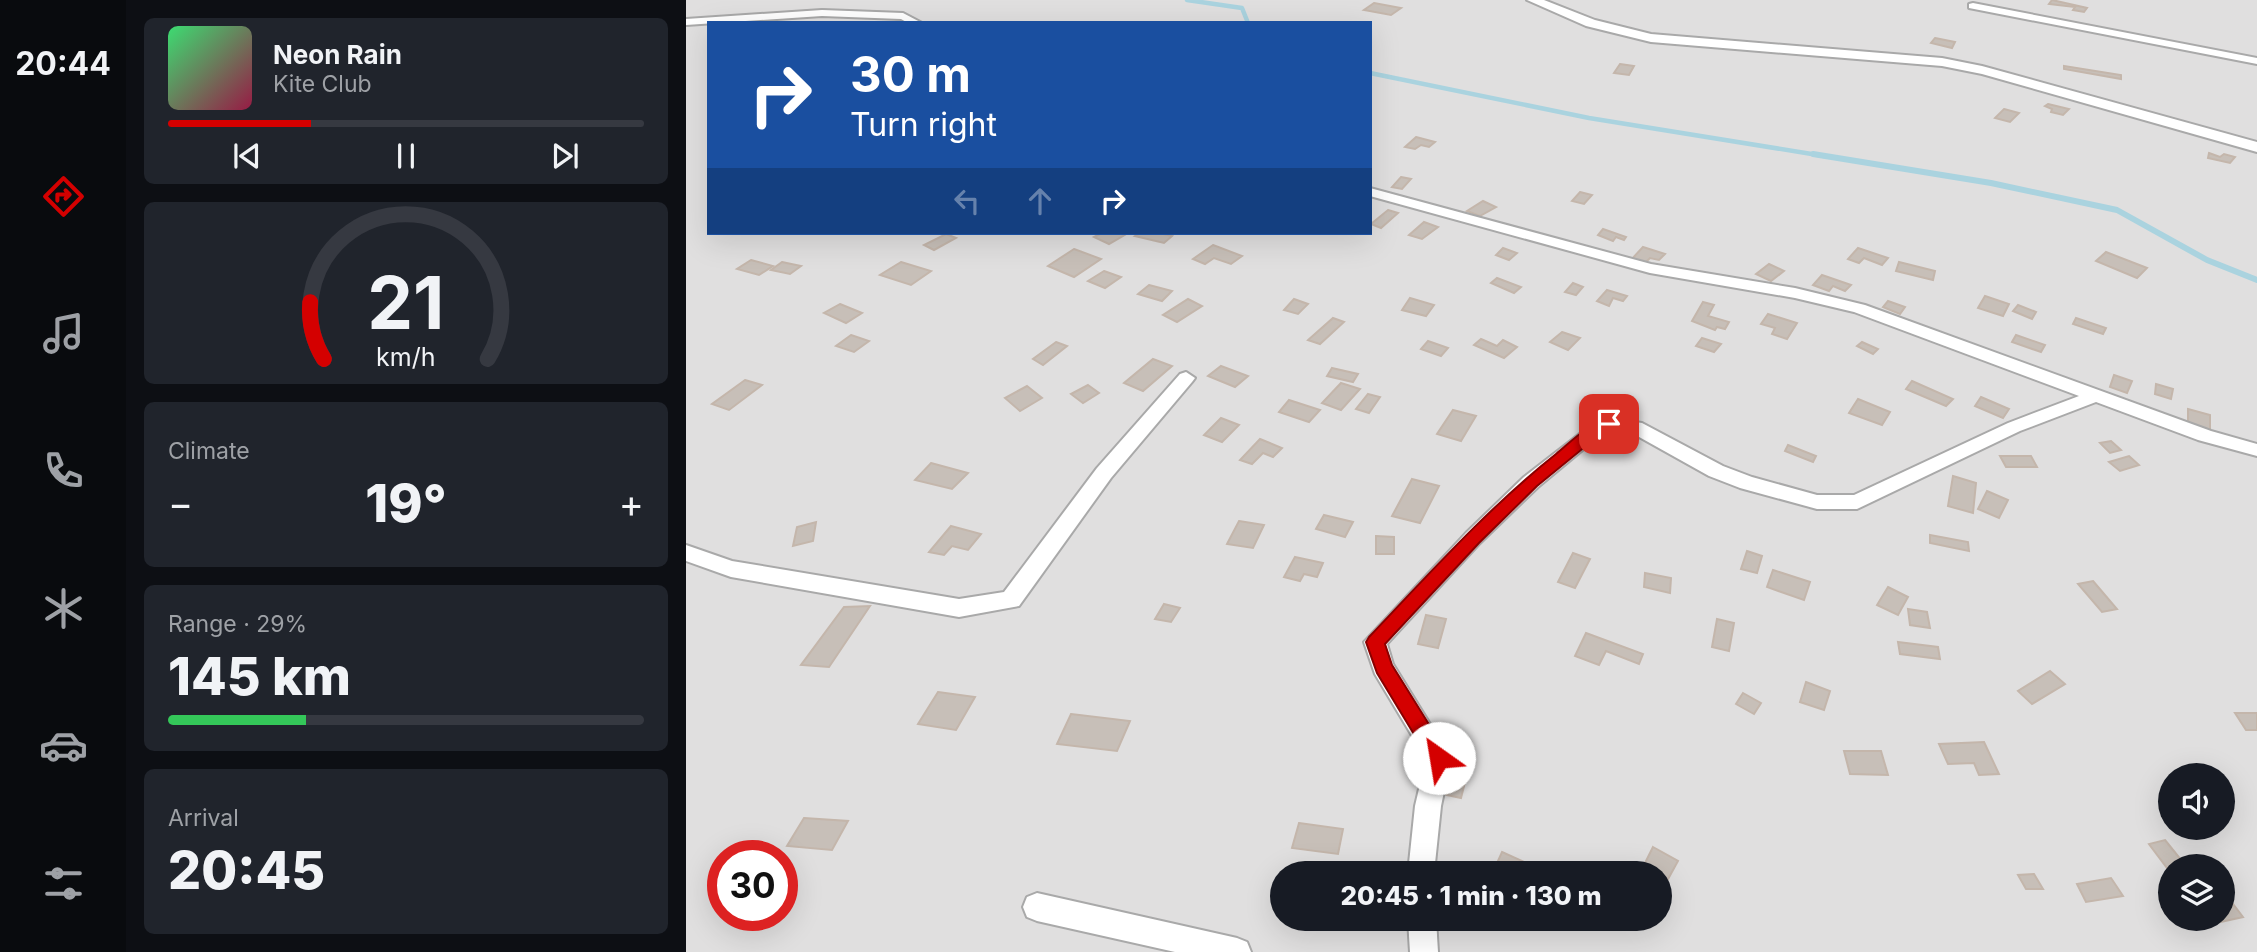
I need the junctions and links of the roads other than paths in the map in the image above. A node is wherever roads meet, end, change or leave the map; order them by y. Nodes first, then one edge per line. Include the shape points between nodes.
1 (1533, 0) edge
2 (1973, 6) dead end
3 (913, 21) edge
4 (686, 22) edge
5 (2257, 61) edge
6 (2257, 147) edge
7 (1372, 193) edge
8 (1186, 378) dead end
9 (2095, 396) junction
10 (2257, 450) edge
11 (686, 553) edge
12 (1422, 861) edge
13 (1037, 907) dead end
14 (1423, 931) edge
15 (1237, 952) edge
16 (1424, 952) edge

1 - 6 street via 1578,20 1651,38 1981,69
2 - 5 street
3 - 4 street via 903,16 835,13
7 - 9 street via 1650,268 1858,308
8 - 11 street via 1104,473 1011,600 959,608 731,569
9 - 10 street
9 - 12 street via 2014,427 1857,502 1817,502 1747,483 1636,427 1609,424 1597,429 1531,482 1375,642 1383,667 1439,758
13 - 15 street
14 - 16 street

